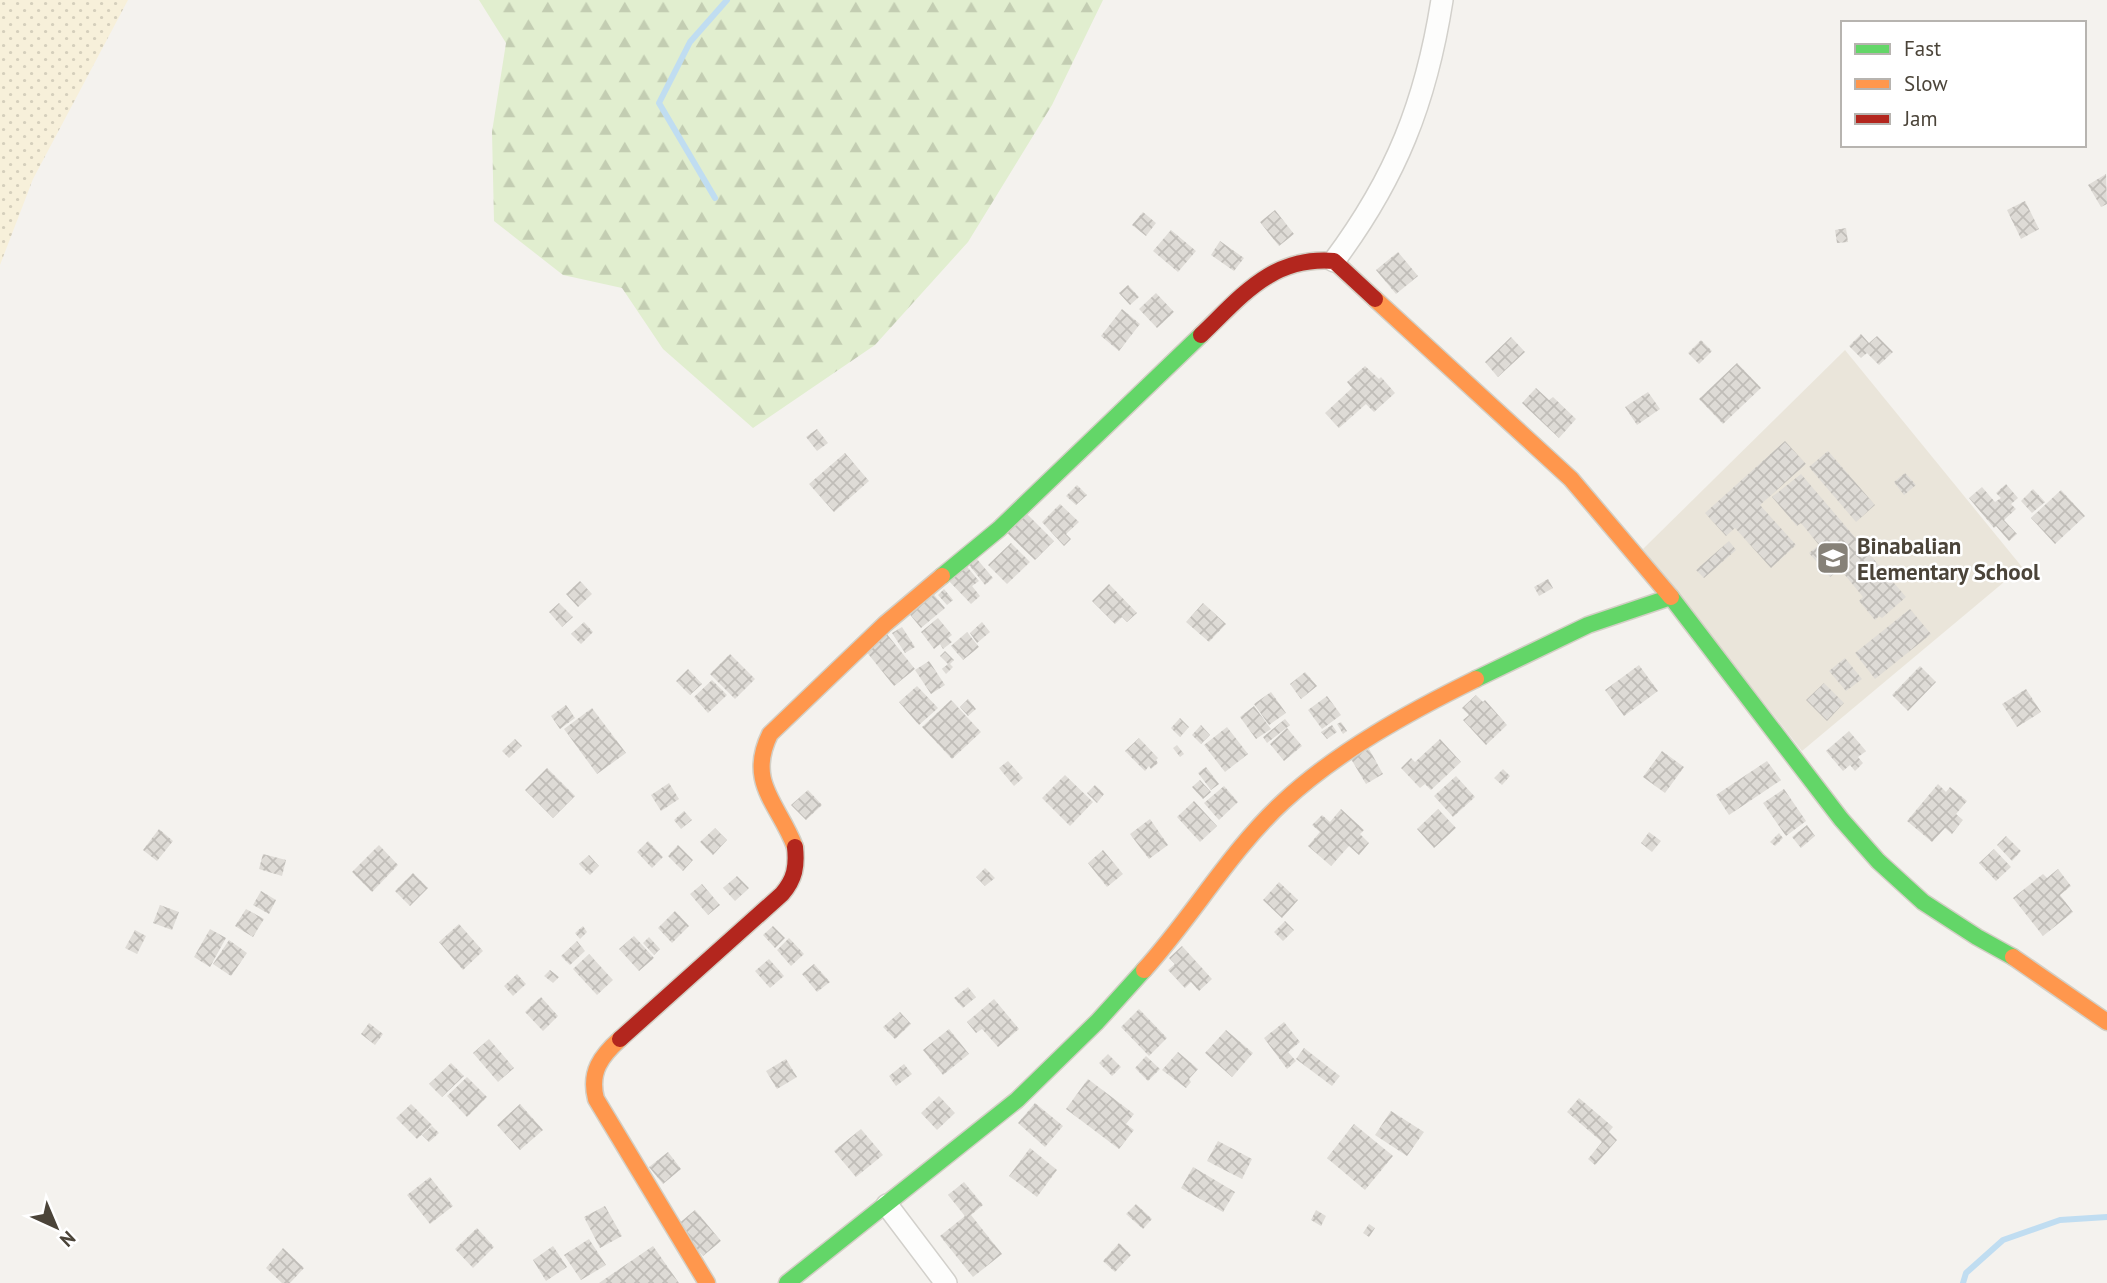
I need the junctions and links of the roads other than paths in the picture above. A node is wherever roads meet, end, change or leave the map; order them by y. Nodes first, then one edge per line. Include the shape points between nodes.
1 (1442, 0) edge
2 (1334, 261) junction
3 (1671, 597) junction
4 (2107, 1021) edge
5 (887, 1205) junction
6 (707, 1283) edge
7 (787, 1283) edge
8 (946, 1283) edge

1 - 2 street via 1415,118 1361,226
2 - 3 street via 1571,479
2 - 6 street via 1288,264 1256,282 999,529 885,624 770,734 760,766 796,851 793,878 766,909 606,1052 592,1078 599,1107
3 - 4 street via 1878,861 1923,902
3 - 5 street via 1588,625 1454,690 1335,758 1282,803 1168,944 1097,1022 1017,1100
5 - 7 street
5 - 8 street

